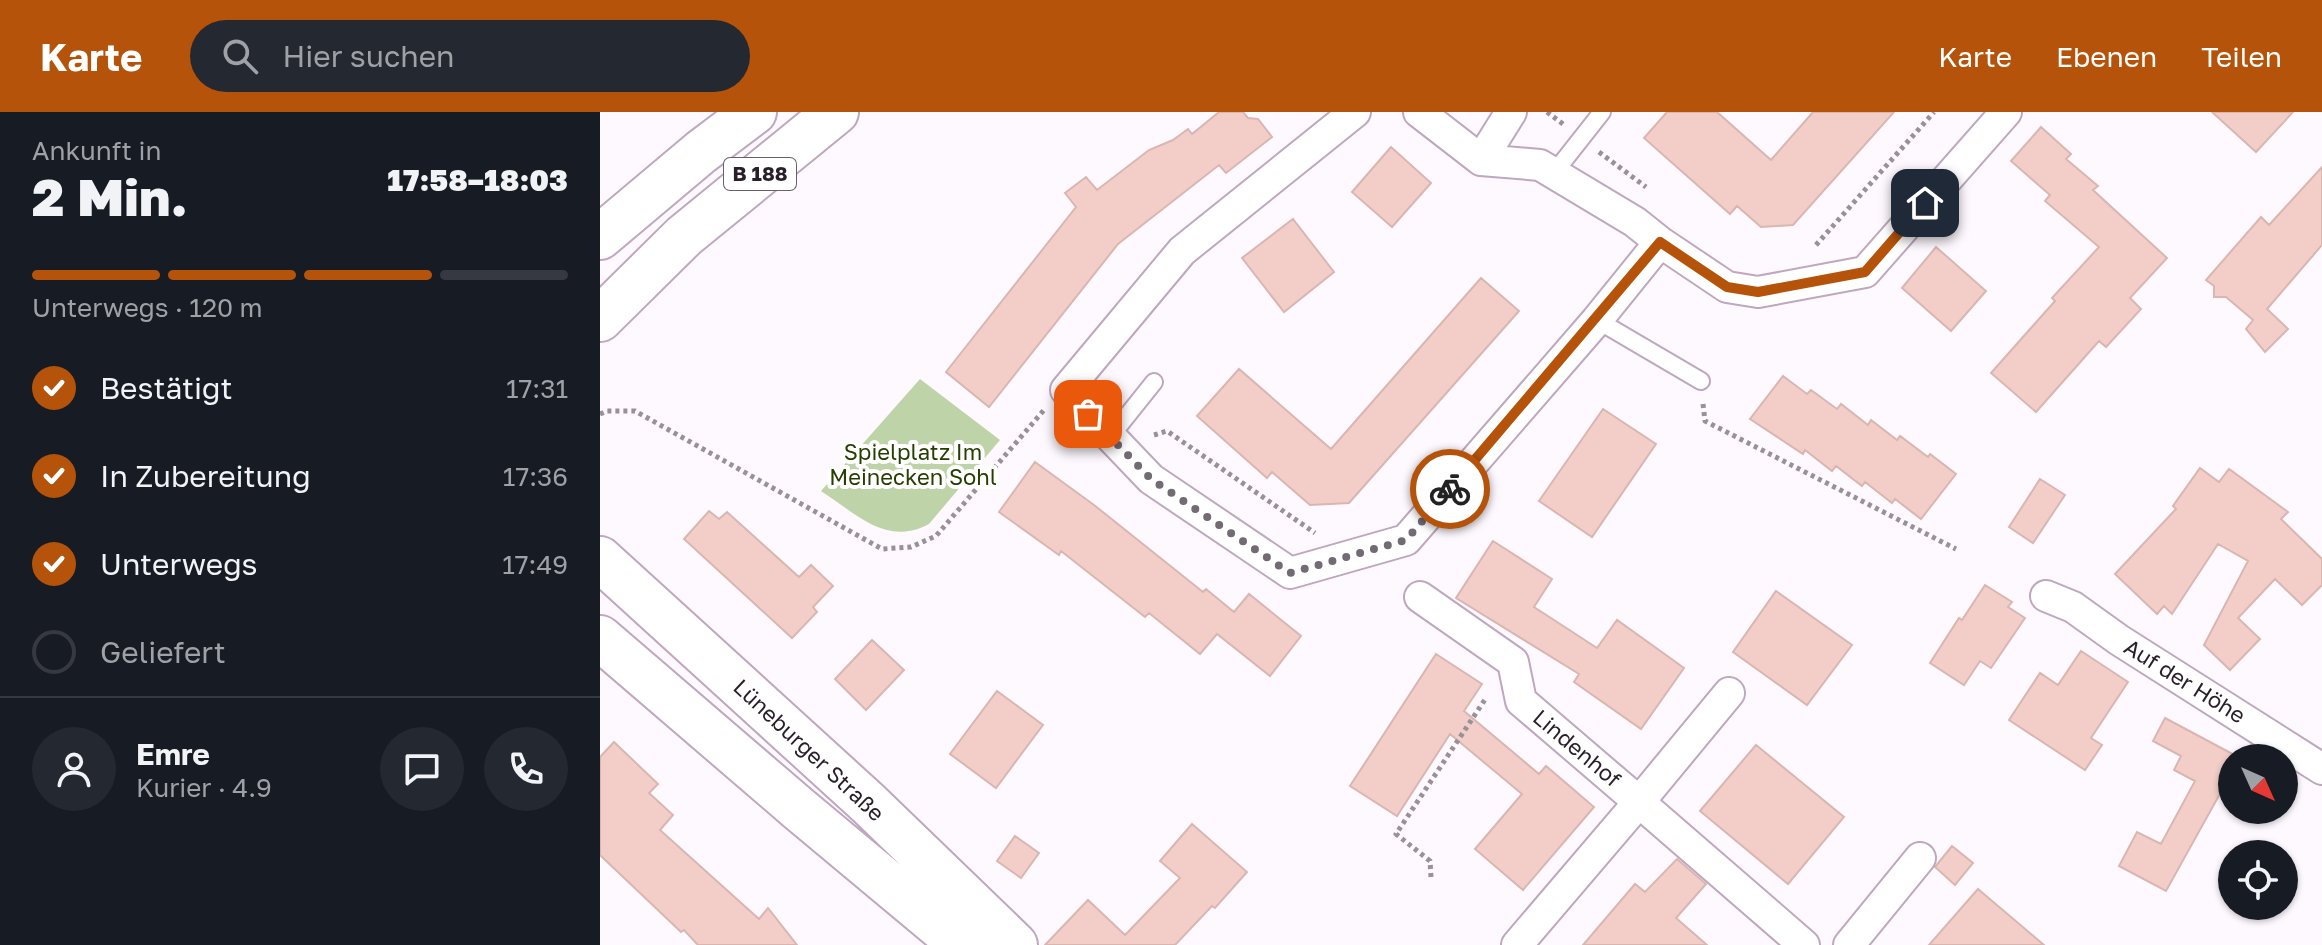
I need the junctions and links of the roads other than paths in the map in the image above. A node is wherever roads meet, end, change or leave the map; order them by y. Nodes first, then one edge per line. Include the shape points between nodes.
1 (754, 112) edge
2 (836, 112) edge
3 (1355, 112) edge
4 (1419, 112) edge
5 (1511, 112) edge
6 (1602, 112) edge
7 (2006, 112) edge
8 (1481, 160) junction
9 (1554, 173) junction
10 (600, 237) edge
11 (1660, 242) junction
12 (600, 319) edge
13 (1597, 320) junction
14 (1701, 381) road end
15 (1154, 382) dead end
16 (1115, 442) junction
17 (600, 559) edge
18 (2046, 596) dead end
19 (1420, 597) dead end
20 (600, 638) edge
21 (1729, 693) dead end
22 (2322, 769) edge
23 (1639, 802) junction
24 (1920, 858) dead end
25 (1510, 942) edge
26 (962, 945) edge
27 (1015, 945) edge
28 (1804, 945) edge
29 (1849, 945) edge

1 - 10 street, B 188
2 - 12 street, B 188 via 684,236
3 - 16 street via 1182,251 1066,390
4 - 8 street
5 - 8 street
6 - 9 lane
7 - 11 street via 1865,272 1758,292 1727,287
8 - 9 street via 1540,165
9 - 11 street
11 - 13 street
13 - 14 lane
13 - 16 street via 1406,540 1290,573 1151,479
15 - 16 lane
17 - 27 street, Lüneburger Straße
18 - 22 street, Auf der Höhe via 2073,607
19 - 23 street, Lindenhof via 1511,660 1521,701
20 - 26 street
21 - 23 street, Lindenhof
23 - 25 street, Lindenhof
23 - 28 street, Lindenhof
24 - 29 street

